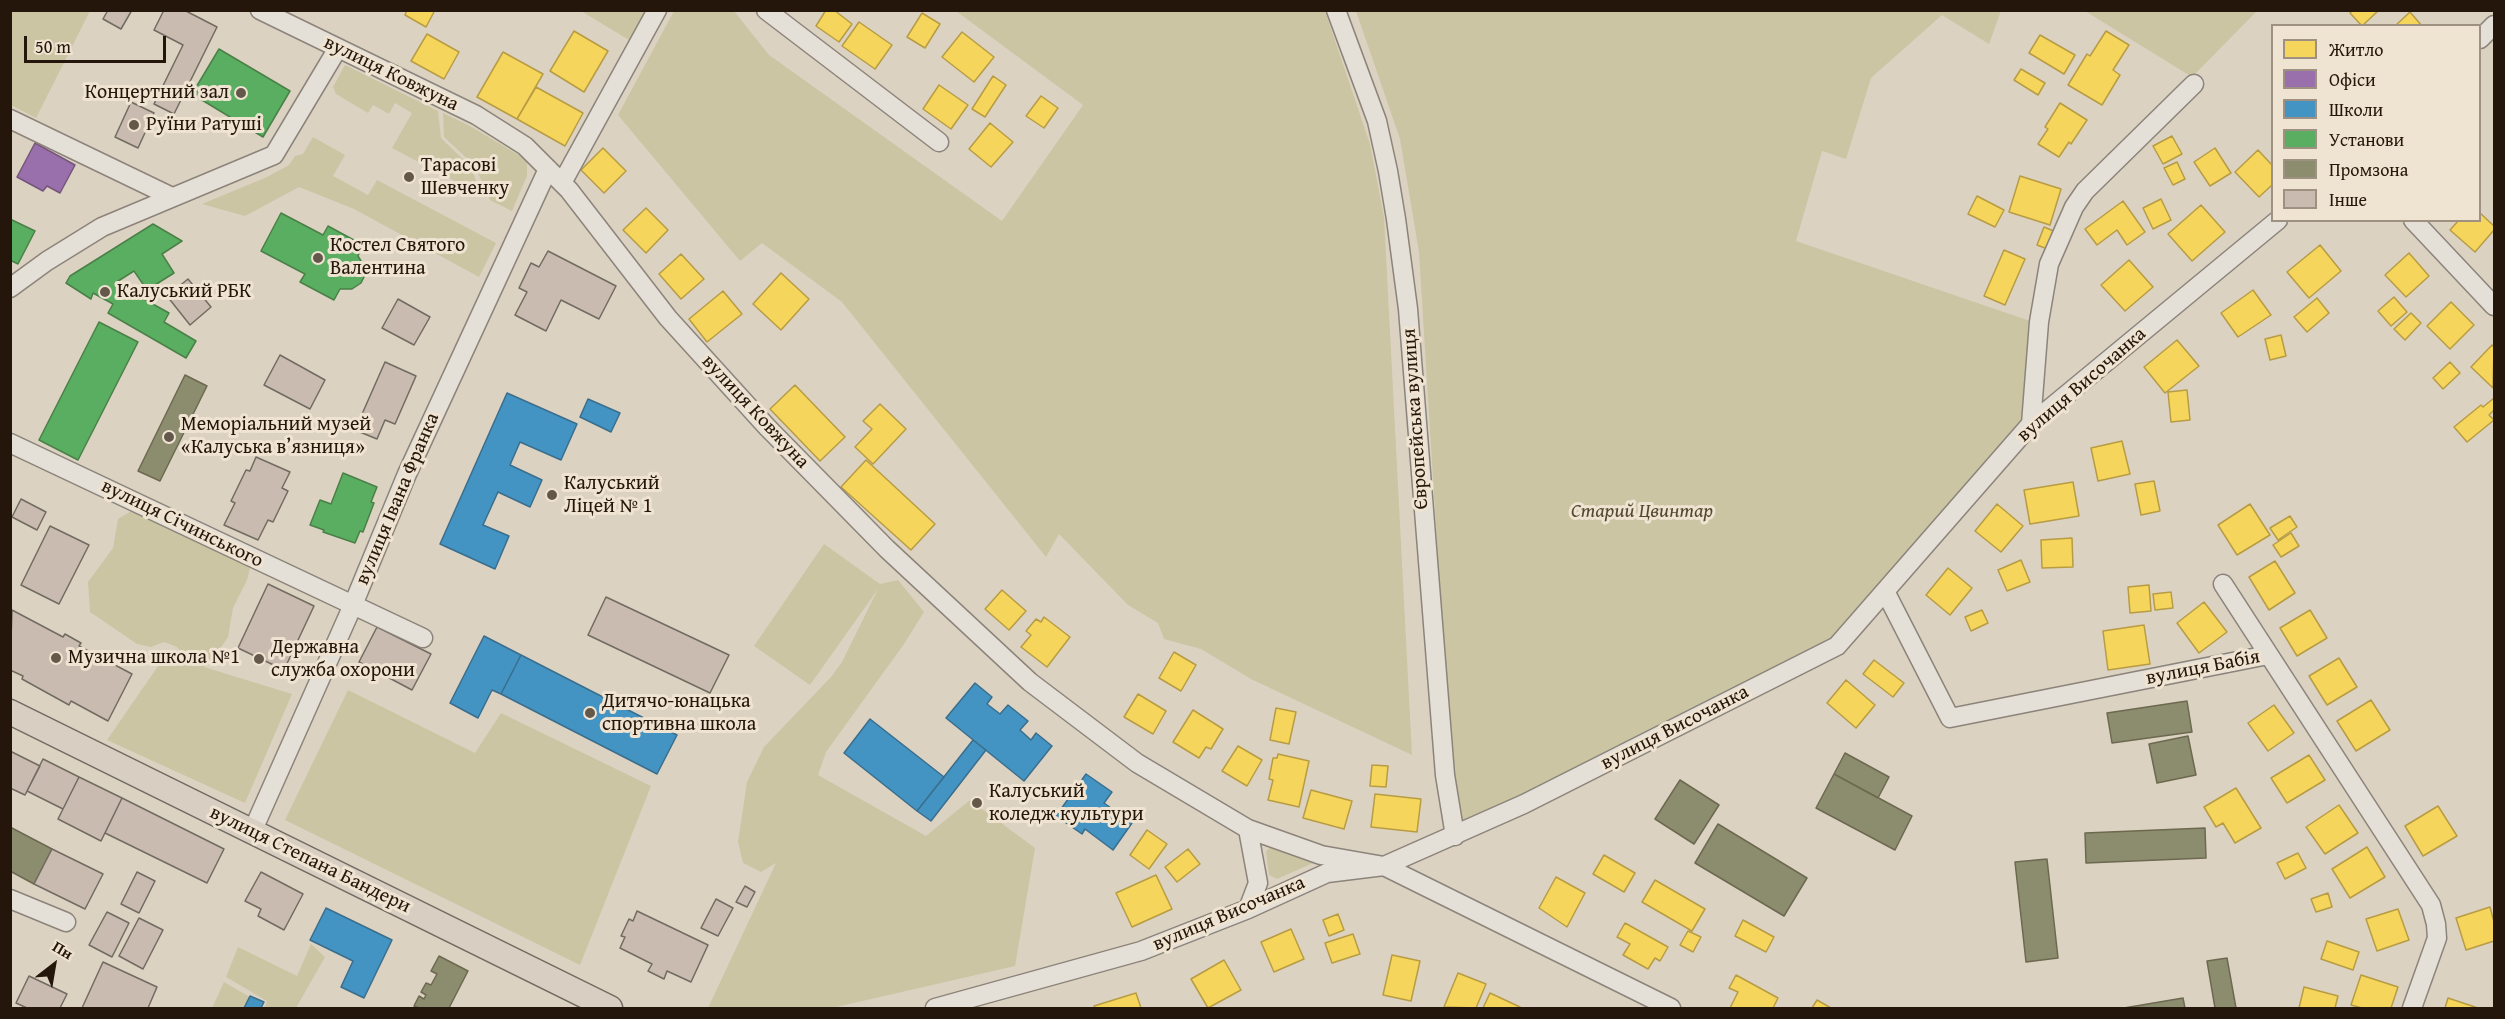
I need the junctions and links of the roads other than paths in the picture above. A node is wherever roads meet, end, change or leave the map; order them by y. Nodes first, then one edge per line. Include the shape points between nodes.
1 (260, 10) edge
2 (657, 10) edge
3 (766, 10) edge
4 (1336, 10) edge
5 (2494, 25) edge
6 (2481, 38) edge
7 (338, 48) junction
8 (2194, 84) dead end
9 (10, 119) edge
10 (939, 142) dead end
11 (548, 169) junction
12 (562, 183) junction
13 (172, 197) junction
14 (2276, 222) edge
15 (2415, 222) edge
16 (10, 288) edge
17 (2494, 306) edge
18 (2031, 424) junction
19 (10, 442) edge
20 (2223, 584) dead end
21 (1885, 591) junction
22 (353, 605) junction
23 (423, 638) dead end
24 (2268, 655) junction
25 (10, 712) edge
26 (1248, 829) junction
27 (252, 832) junction
28 (1455, 836) junction
29 (1384, 866) junction
30 (10, 899) edge
31 (1248, 909) junction
32 (66, 922) dead end
33 (610, 1008) edge
34 (935, 1008) edge
35 (1671, 1008) edge
36 (2412, 1008) edge

1 - 7 street, вулиця Ковжуна
2 - 12 street
3 - 10 street
4 - 28 street, Європейська вулиця via 1377,121 1396,219 1408,309 1445,775
5 - 6 street
7 - 11 street, вулиця Ковжуна via 476,115 525,146
7 - 13 street via 274,155
8 - 18 street via 2085,191 2074,207 2049,264 2039,322
9 - 13 street
11 - 12 street, вулиця Ковжуна
11 - 22 street, вулиця Івана Франка via 407,474
12 - 26 street, вулиця Ковжуна via 668,318 767,427 887,549 1030,682 1137,763
13 - 16 street via 102,226
14 - 18 street, вулиця Височанка
15 - 17 street
18 - 21 street, вулиця Височанка
19 - 22 street, вулиця Січинського
20 - 24 street
21 - 24 street, вулиця Бабія via 1950,718
21 - 28 street, вулиця Височанка via 1837,646
22 - 23 street, вулиця Січинського
22 - 27 street, вулиця Івана Франка
24 - 36 street, вулиця Бабія via 2431,905 2437,938
25 - 27 main road, вулиця Степана Бандери
26 - 29 street, вулиця Ковжуна via 1322,855
26 - 31 street via 1258,883
27 - 33 main road, вулиця Степана Бандери
28 - 29 street, вулиця Височанка
29 - 31 street, вулиця Височанка via 1327,873
29 - 35 street, вулиця Ковжуна
30 - 32 street
31 - 34 street, вулиця Височанка via 1141,951

